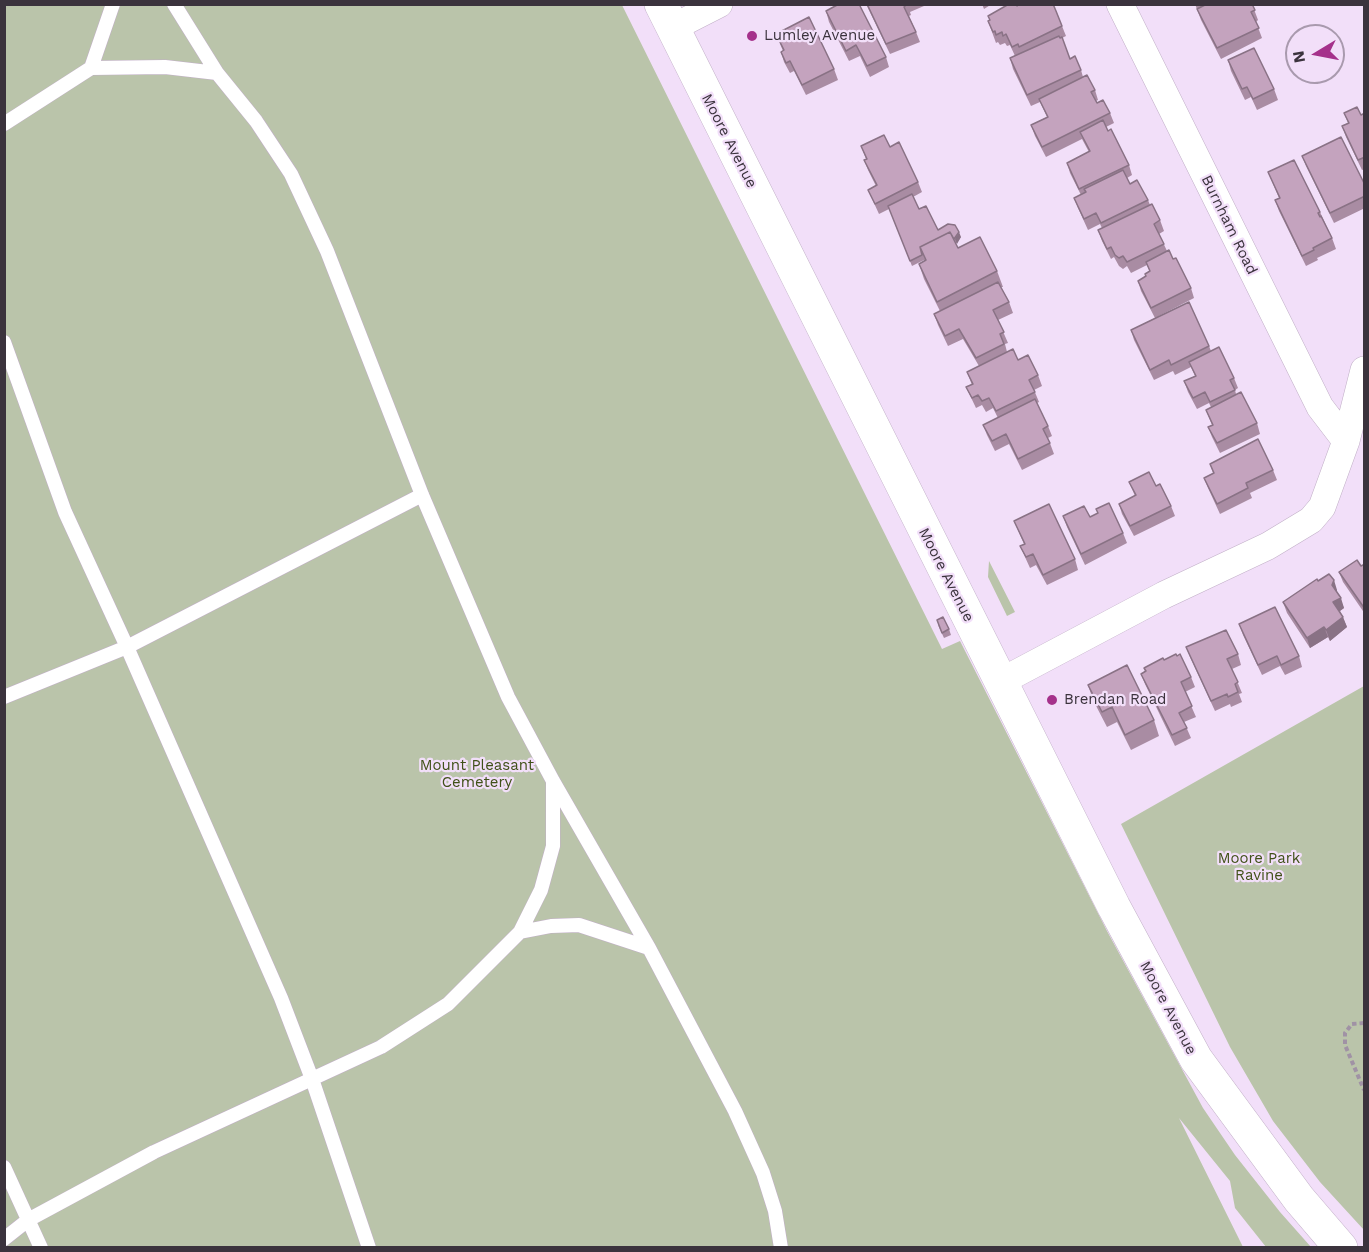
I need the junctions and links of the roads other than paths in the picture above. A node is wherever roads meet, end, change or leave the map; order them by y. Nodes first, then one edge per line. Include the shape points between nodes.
1 (112, 4) edge
2 (174, 4) edge
3 (719, 4) edge
4 (1120, 4) edge
5 (676, 14) edge
6 (91, 68) junction
7 (217, 73) junction
8 (4, 124) edge
9 (4, 342) edge
10 (1365, 370) edge
11 (1346, 441) junction
12 (422, 495) junction
13 (127, 646) junction
14 (1009, 677) junction
15 (4, 697) edge
16 (553, 781) junction
17 (520, 932) junction
18 (649, 948) junction
19 (312, 1079) junction
20 (4, 1167) edge
21 (28, 1220) junction
22 (4, 1239) edge
23 (42, 1248) edge
24 (369, 1248) edge
25 (781, 1248) edge
26 (1341, 1248) edge

1 - 6 lane
2 - 7 lane
3 - 5 street
4 - 11 street, Burnham Road via 1320,407
5 - 14 street, Moore Avenue
6 - 7 lane via 165,67
6 - 8 lane
7 - 12 lane via 256,121 291,174 327,251
9 - 13 lane via 65,512
10 - 11 street
11 - 14 street via 1322,507 1311,520 1268,546 1164,595
12 - 13 lane
12 - 16 lane via 508,697
13 - 15 lane
13 - 19 lane via 281,998
14 - 26 street, Moore Avenue via 1189,1007 1251,1135
16 - 17 lane via 553,846 541,890
16 - 18 lane
17 - 18 lane via 579,925
17 - 19 lane via 448,1004 381,1047
18 - 25 lane via 735,1111 763,1173
19 - 21 lane via 154,1152
19 - 24 lane
20 - 21 lane
21 - 22 lane
21 - 23 lane

